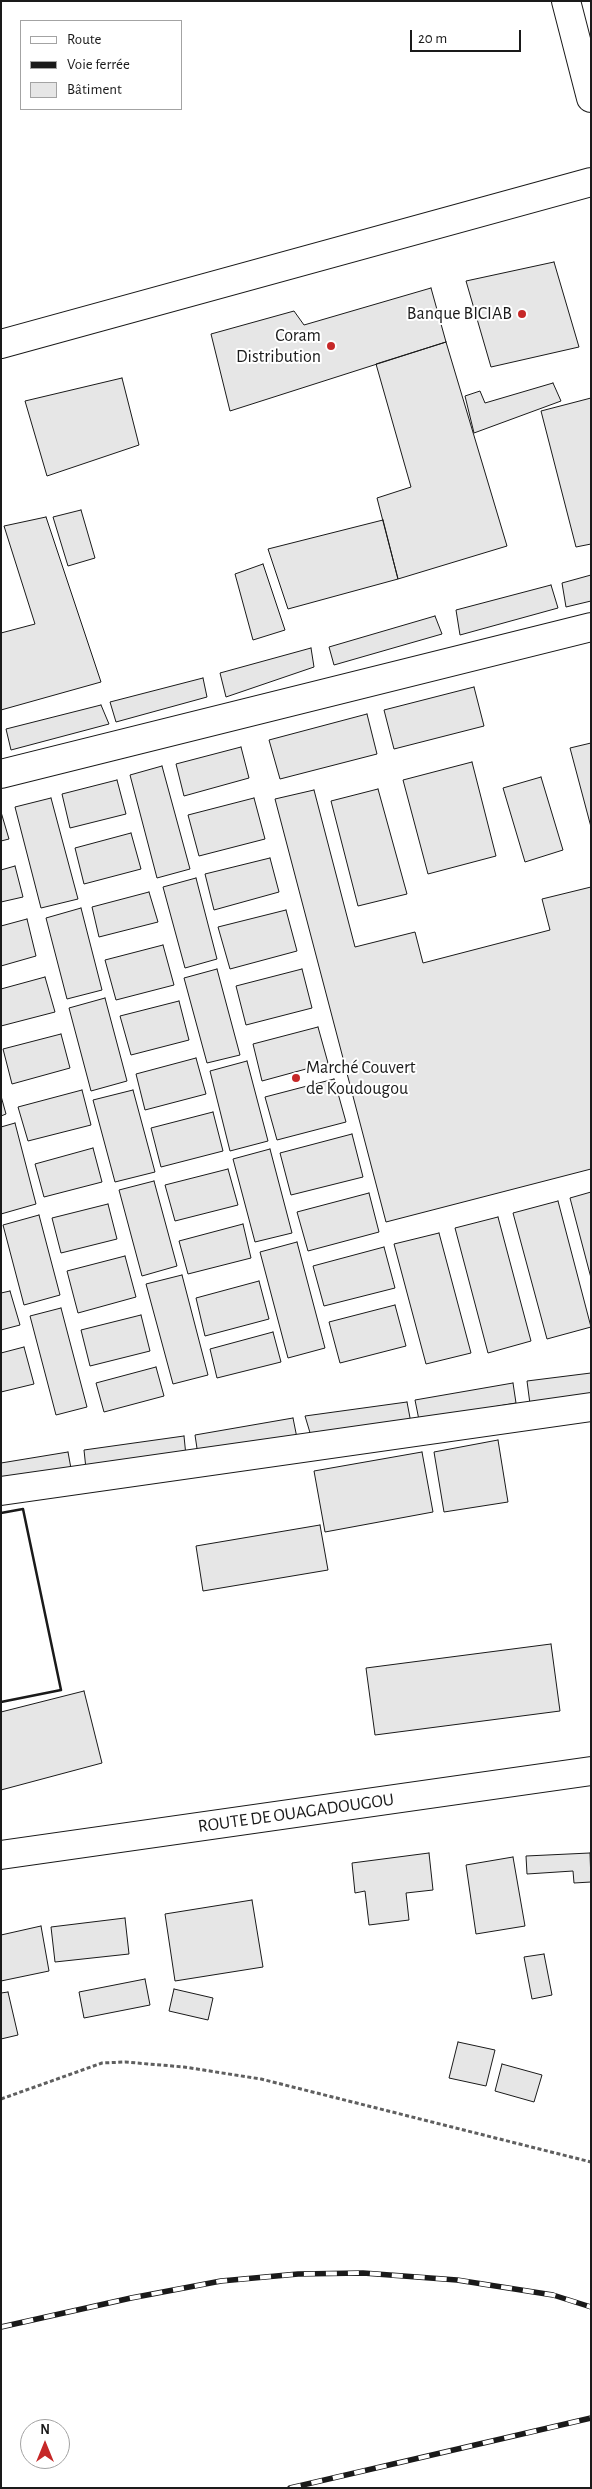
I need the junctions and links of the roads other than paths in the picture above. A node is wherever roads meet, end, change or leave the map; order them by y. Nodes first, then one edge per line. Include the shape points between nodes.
1 (566, 1) edge
2 (591, 98) edge
3 (591, 182) edge
4 (1, 344) edge
5 (591, 627) edge
6 (1, 774) edge
7 (591, 1407) edge
8 (1, 1491) edge
9 (591, 1771) edge
10 (1, 1855) edge

1 - 2 street
3 - 4 street
5 - 6 street
7 - 8 street
9 - 10 street, ROUTE DE OUAGADOUGOU

